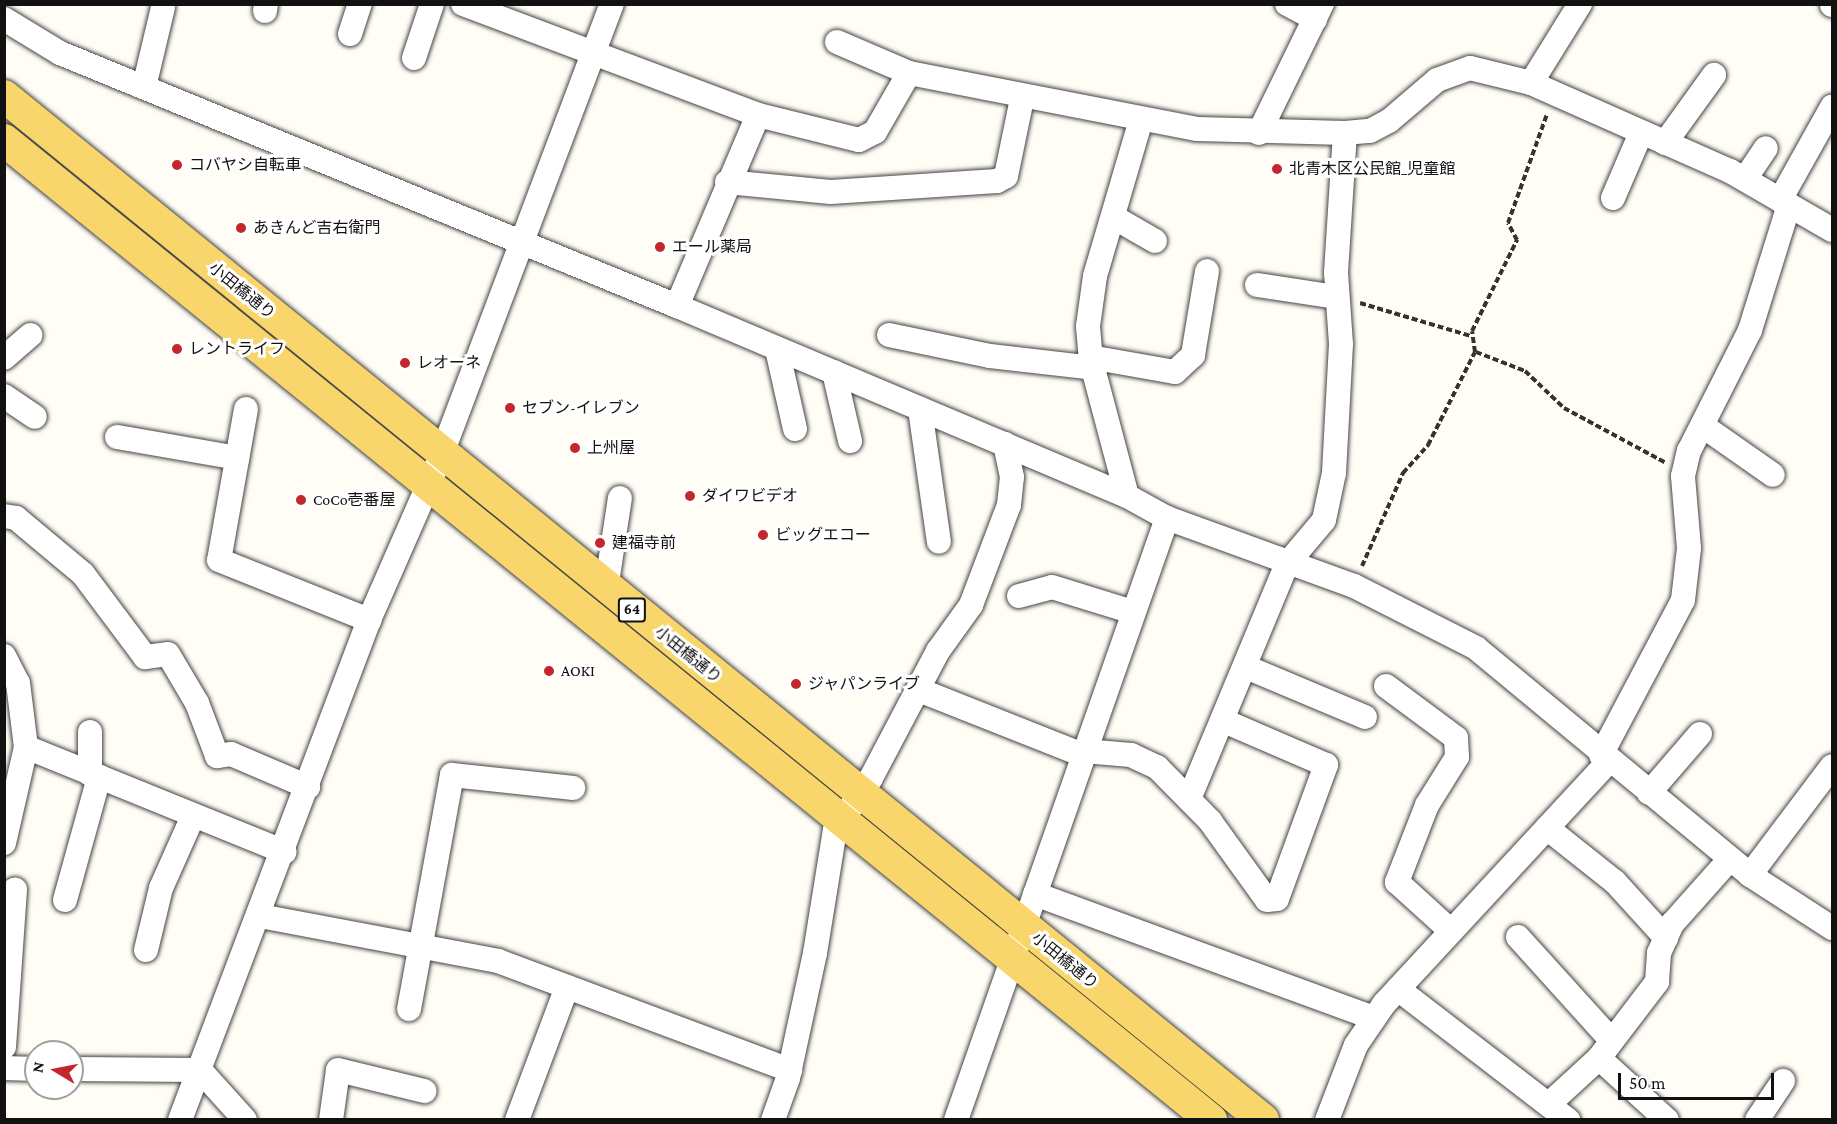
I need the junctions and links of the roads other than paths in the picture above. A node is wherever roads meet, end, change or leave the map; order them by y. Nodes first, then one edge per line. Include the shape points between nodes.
1 (360, 4) edge
2 (432, 4) edge
3 (463, 4) edge
4 (612, 4) edge
5 (1287, 4) edge
6 (1580, 4) edge
7 (164, 7) dead end
8 (1319, 12) edge
9 (4, 19) edge
10 (350, 34) dead end
11 (837, 42) dead end
12 (591, 53) junction
13 (414, 58) dead end
14 (909, 73) junction
15 (1714, 75) dead end
16 (1531, 83) junction
17 (144, 87) junction
18 (4, 96) edge
19 (1022, 99) junction
20 (1833, 108) edge
21 (758, 115) junction
22 (1141, 120) junction
23 (1258, 133) junction
24 (1345, 133) junction
25 (1641, 133) junction
26 (4, 140) edge
27 (1665, 143) junction
28 (1766, 148) dead end
29 (1745, 179) junction
30 (727, 182) junction
31 (1613, 198) dead end
32 (1785, 202) junction
33 (1115, 218) junction
34 (1833, 230) edge
35 (1155, 241) dead end
36 (518, 243) junction
37 (1207, 271) dead end
38 (1257, 285) dead end
39 (1336, 297) junction
40 (677, 306) junction
41 (30, 335) dead end
42 (889, 335) dead end
43 (777, 348) junction
44 (4, 358) edge
45 (1091, 362) junction
46 (834, 372) junction
47 (4, 396) edge
48 (246, 409) dead end
49 (920, 409) junction
50 (35, 417) dead end
51 (1703, 426) junction
52 (795, 429) dead end
53 (117, 437) dead end
54 (850, 441) dead end
55 (1005, 444) junction
56 (441, 456) junction
57 (237, 458) junction
58 (1773, 475) dead end
59 (426, 486) junction
60 (1127, 496) junction
61 (620, 498) dead end
62 (4, 516) edge
63 (1167, 518) junction
64 (939, 542) dead end
65 (1287, 564) junction
66 (606, 588) junction
67 (1019, 596) dead end
68 (1133, 612) junction
69 (369, 620) junction
70 (4, 656) edge
71 (1246, 667) junction
72 (1386, 686) dead end
73 (919, 690) junction
74 (1365, 717) dead end
75 (1224, 721) junction
76 (90, 732) dead end
77 (1700, 734) dead end
78 (26, 747) junction
79 (1083, 753) junction
80 (1605, 758) junction
81 (1833, 766) edge
82 (95, 776) junction
83 (308, 787) junction
84 (573, 788) dead end
85 (1649, 793) junction
86 (858, 794) junction
87 (1189, 799) junction
88 (193, 816) junction
89 (840, 822) junction
90 (1547, 828) junction
91 (4, 843) edge
92 (285, 852) junction
93 (1730, 859) junction
94 (1750, 875) junction
95 (15, 889) dead end
96 (1035, 894) junction
97 (65, 900) dead end
98 (260, 916) junction
99 (1024, 928) junction
100 (1833, 928) edge
101 (1451, 931) junction
102 (1518, 938) dead end
103 (1666, 938) junction
104 (418, 945) junction
105 (146, 950) dead end
106 (1013, 959) junction
107 (567, 987) junction
108 (1398, 989) junction
109 (409, 1009) dead end
110 (1374, 1018) junction
111 (4, 1047) edge
112 (1605, 1049) junction
113 (4, 1068) edge
114 (24, 1069) edge
115 (84, 1069) edge
116 (200, 1070) junction
117 (790, 1070) junction
118 (1783, 1081) dead end
119 (424, 1091) dead end
120 (1548, 1104) junction
121 (180, 1119) edge
122 (245, 1119) edge
123 (331, 1119) edge
124 (517, 1119) edge
125 (773, 1119) edge
126 (956, 1119) edge
127 (1211, 1119) edge
128 (1263, 1119) edge
129 (1327, 1119) edge
130 (1568, 1119) edge
131 (1666, 1119) edge
132 (1757, 1119) edge

1 - 10 street
2 - 13 street
3 - 12 street
4 - 12 street
5 - 8 street
6 - 16 street
7 - 17 street
8 - 23 street
9 - 17 street via 60,53
11 - 14 street
12 - 21 street
12 - 36 street
14 - 19 street
14 - 21 street via 876,132 859,140
15 - 27 street
16 - 24 street via 1470,68 1454,72 1389,121 1370,131
16 - 25 street
17 - 36 street
18 - 56 main road, 小田橋通り / 64
19 - 22 street
19 - 30 street via 1006,176 997,181 831,192
20 - 32 street
21 - 30 street
22 - 23 street
22 - 33 street
23 - 24 street
24 - 39 street
25 - 27 street
25 - 31 street
26 - 59 main road, 小田橋通り / 64
27 - 29 street
28 - 29 street
29 - 32 street
30 - 40 street
32 - 34 street
32 - 51 street via 1750,330
33 - 35 street
33 - 45 street via 1090,297
36 - 40 street
36 - 56 street
37 - 45 street via 1193,355 1175,372
38 - 39 street
39 - 65 street via 1341,344 1334,473 1324,520
40 - 43 street
41 - 44 street
42 - 45 street via 990,356
43 - 46 street
43 - 52 street
45 - 60 street
46 - 49 street
46 - 54 street
47 - 50 street
48 - 57 street
49 - 55 street
49 - 64 street
51 - 58 street
51 - 80 street via 1683,476 1689,557 1683,600
53 - 57 street
55 - 60 street
55 - 73 street via 1012,477 1009,505 971,605 934,658
56 - 59 street
56 - 66 main road, 小田橋通り / 64
57 - 69 street via 219,560
59 - 69 street
59 - 89 main road, 小田橋通り / 64
60 - 63 street
61 - 66 street
62 - 83 street via 16,518 83,574 145,657 168,654 197,703 217,756 231,754
63 - 65 street
63 - 68 street
65 - 71 street
65 - 80 street via 1354,586 1476,648
66 - 86 main road, 小田橋通り / 64
67 - 68 street via 1052,587
68 - 79 street
69 - 83 street
70 - 78 street via 18,683
71 - 74 street
71 - 75 street
72 - 101 street via 1456,738 1457,757 1427,805 1398,882
73 - 79 street
73 - 86 street
75 - 87 street
75 - 87 street via 1326,765 1277,899 1267,900
76 - 82 street
77 - 85 street
78 - 82 street
78 - 91 street
79 - 87 street via 1144,759
79 - 96 street
80 - 85 street
80 - 90 street
81 - 94 street
82 - 88 street
82 - 97 street
83 - 92 street
84 - 104 street via 452,775
85 - 93 street
86 - 89 street
86 - 99 main road, 小田橋通り / 64
88 - 92 street
88 - 105 street via 161,888
89 - 106 main road, 小田橋通り / 64
89 - 117 street via 827,861 815,953
90 - 101 street
90 - 103 street via 1615,882
92 - 98 street
93 - 94 street
93 - 103 street
94 - 100 street
95 - 111 street
96 - 99 street
96 - 110 street
98 - 104 street
98 - 116 street
99 - 106 street
99 - 128 main road, 小田橋通り / 64
101 - 108 street
102 - 112 street
103 - 112 street via 1657,982
104 - 107 street via 498,961
104 - 109 street
106 - 126 street
106 - 127 main road, 小田橋通り / 64
107 - 117 street
107 - 124 street
108 - 110 street
108 - 120 street
110 - 129 street via 1356,1045
112 - 120 street
112 - 131 street
113 - 114 street
115 - 116 street
116 - 121 street
116 - 122 street
117 - 125 street
118 - 132 street
119 - 123 street via 338,1070
120 - 130 street

